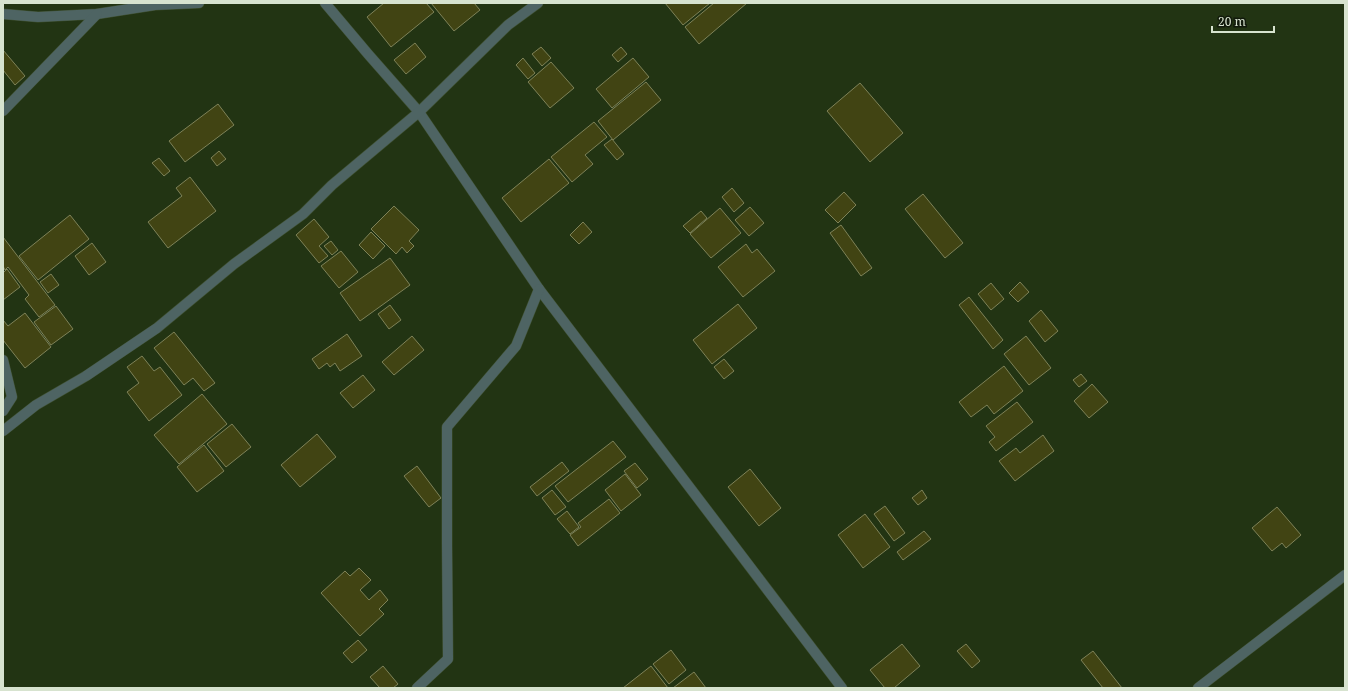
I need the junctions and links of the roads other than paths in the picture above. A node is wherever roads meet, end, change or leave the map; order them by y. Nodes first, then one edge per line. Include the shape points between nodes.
1 (199, 3) edge
2 (325, 3) edge
3 (538, 3) edge
4 (3, 14) edge
5 (97, 14) junction
6 (3, 111) edge
7 (419, 112) junction
8 (539, 289) junction
9 (3, 360) edge
10 (3, 411) edge
11 (3, 431) edge
12 (1345, 576) edge
13 (417, 688) edge
14 (842, 688) edge
15 (1198, 688) edge

1 - 5 street via 155,5
2 - 7 street
3 - 7 street via 508,25
4 - 5 street via 38,17
5 - 6 street
7 - 8 street
7 - 11 street via 332,185 303,214 234,264 157,328 86,376 36,405
8 - 13 street via 516,346 447,427 448,659
8 - 14 street
9 - 10 street via 12,397
12 - 15 street

